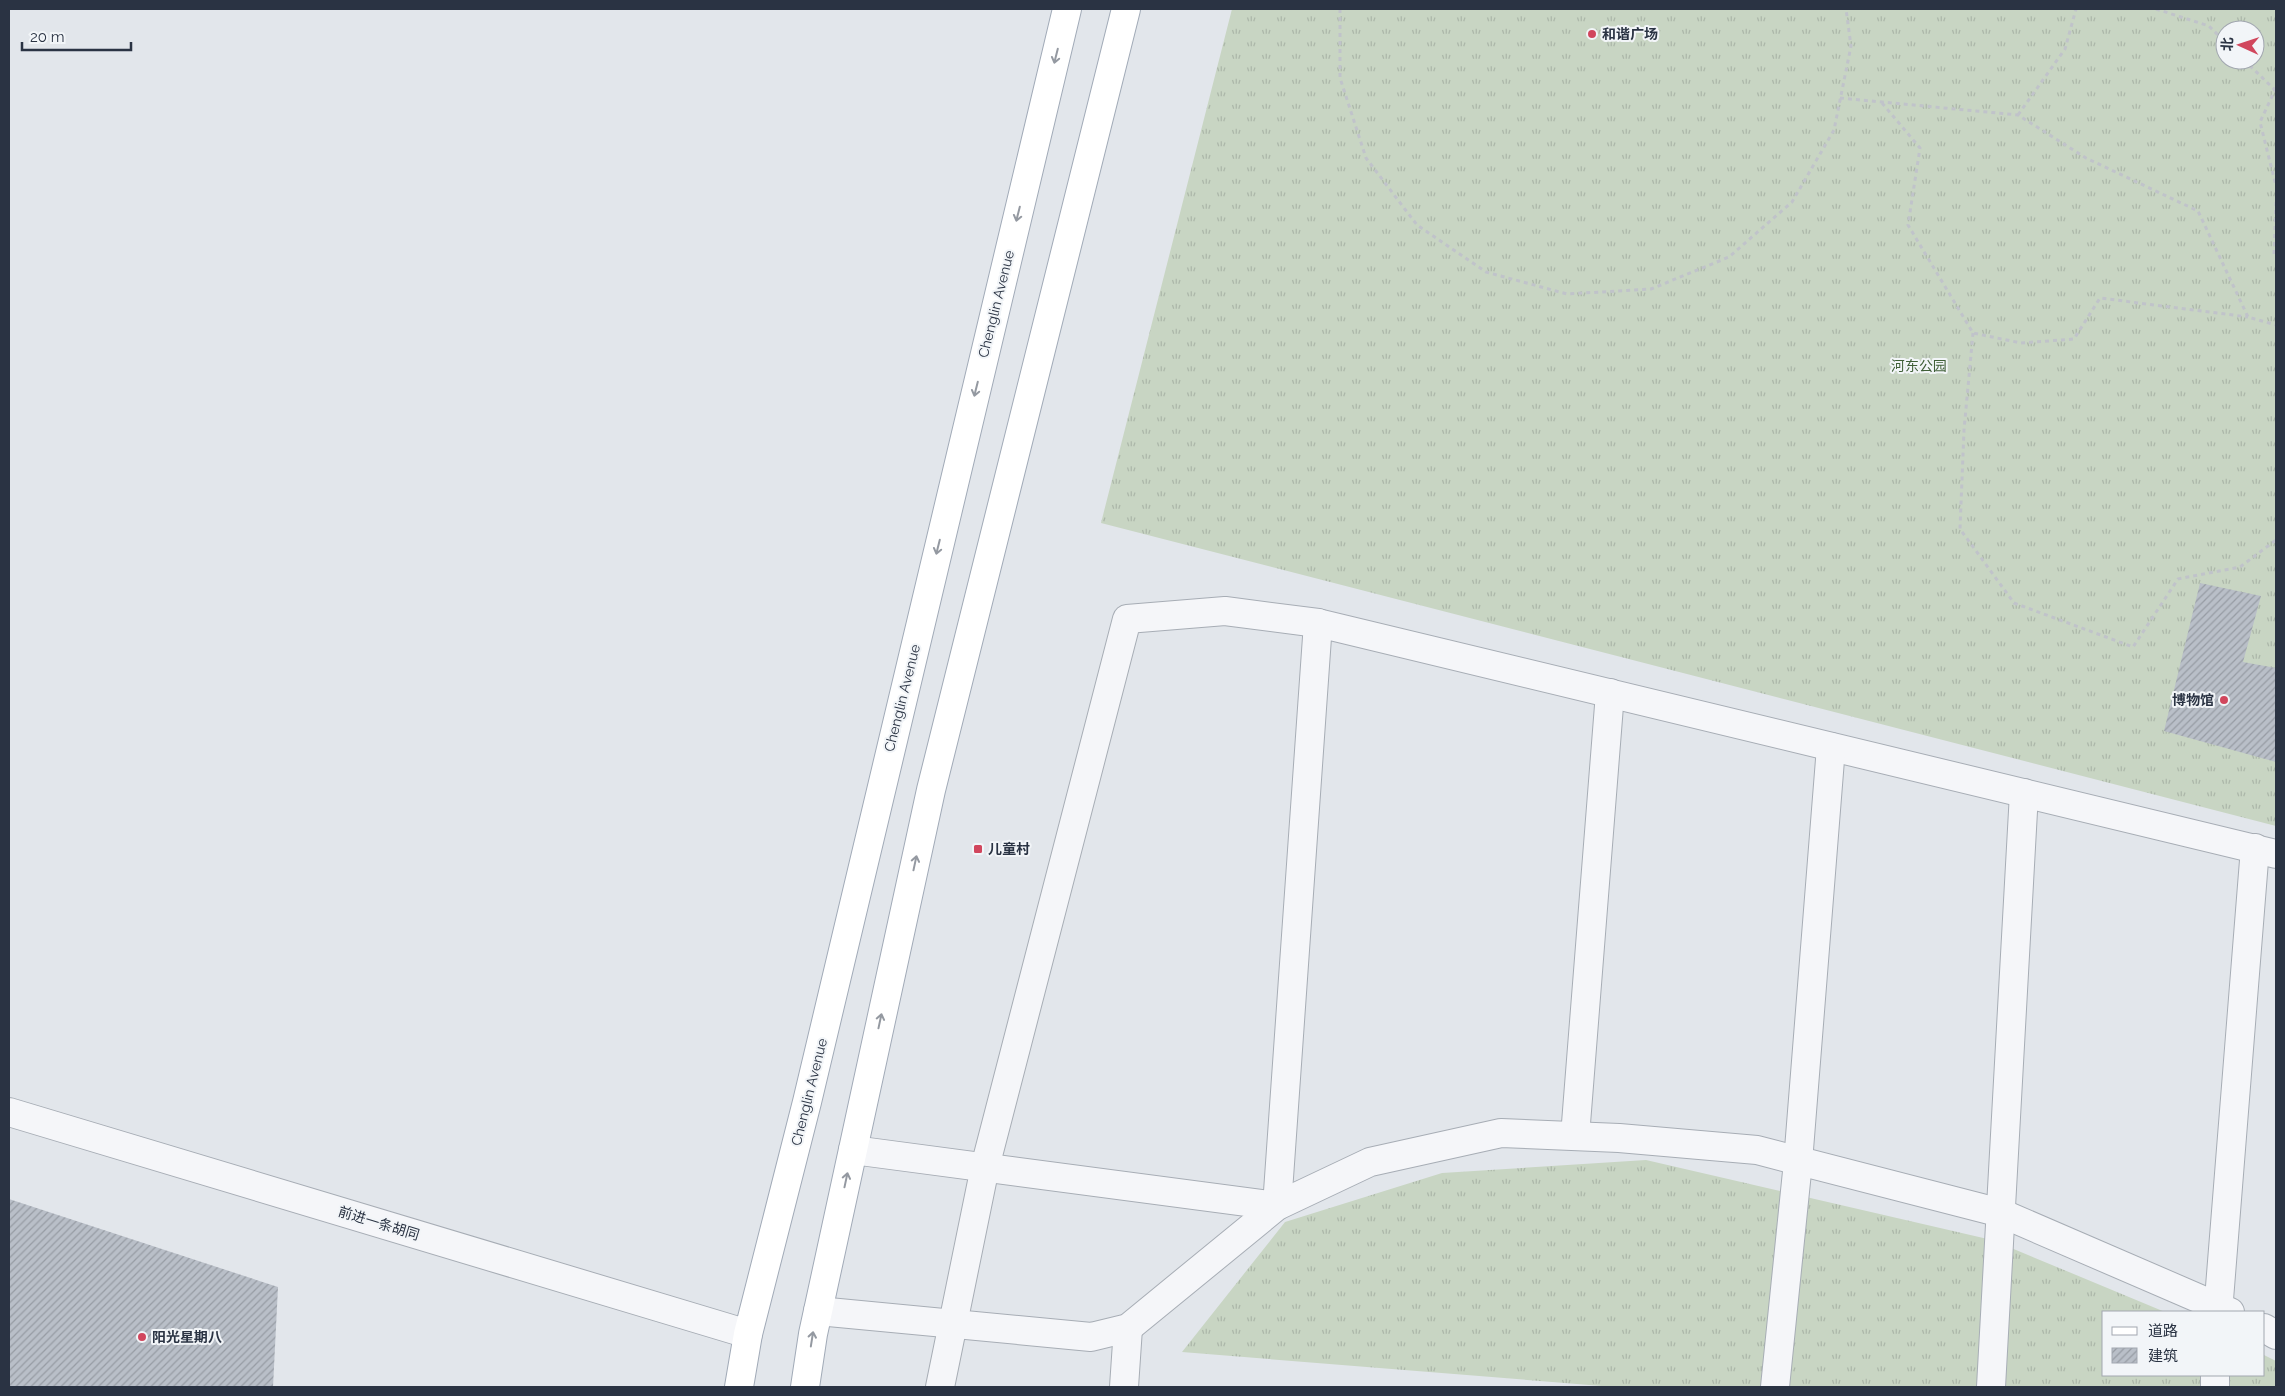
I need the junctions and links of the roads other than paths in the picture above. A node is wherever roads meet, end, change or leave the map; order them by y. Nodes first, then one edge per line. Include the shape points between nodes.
1 (1067, 9) edge
2 (1126, 9) edge
3 (1318, 623) junction
4 (1610, 694) junction
5 (1831, 747) junction
6 (2024, 793) junction
7 (2266, 851) edge
8 (9, 1112) edge
9 (1574, 1136) junction
10 (853, 1150) junction
11 (1798, 1162) junction
12 (985, 1168) junction
13 (1277, 1206) junction
14 (2001, 1213) junction
15 (2222, 1310) edge
16 (818, 1311) junction
17 (953, 1324) junction
18 (1128, 1328) junction
19 (2265, 1329) edge
20 (748, 1334) junction
21 (2276, 1335) edge
22 (739, 1387) edge
23 (805, 1387) edge
24 (940, 1387) edge
25 (1124, 1387) edge
26 (1775, 1387) edge
27 (1991, 1387) edge

1 -> 20 main road, Chenglin Avenue via 807,1102
10 -> 2 main road via 930,790
3 - 4 street
3 - 12 street via 1225,611 1127,619
3 - 13 street
4 - 5 street
4 - 9 street
5 - 6 street
5 - 11 street
6 - 7 street
6 - 14 street
7 - 15 street
8 - 20 street, 前进一条胡同
9 - 11 street via 1757,1150
9 - 13 street via 1501,1134 1370,1162
10 - 12 street
16 -> 10 main road
11 - 14 street
11 - 26 street
12 - 13 street
12 - 17 street
13 - 18 street
14 - 15 street
14 - 27 street
16 - 17 street
23 -> 16 main road
17 - 18 street via 1091,1337
17 - 24 street
18 - 25 street
19 - 21 street
20 - 22 main road, Chenglin Avenue

